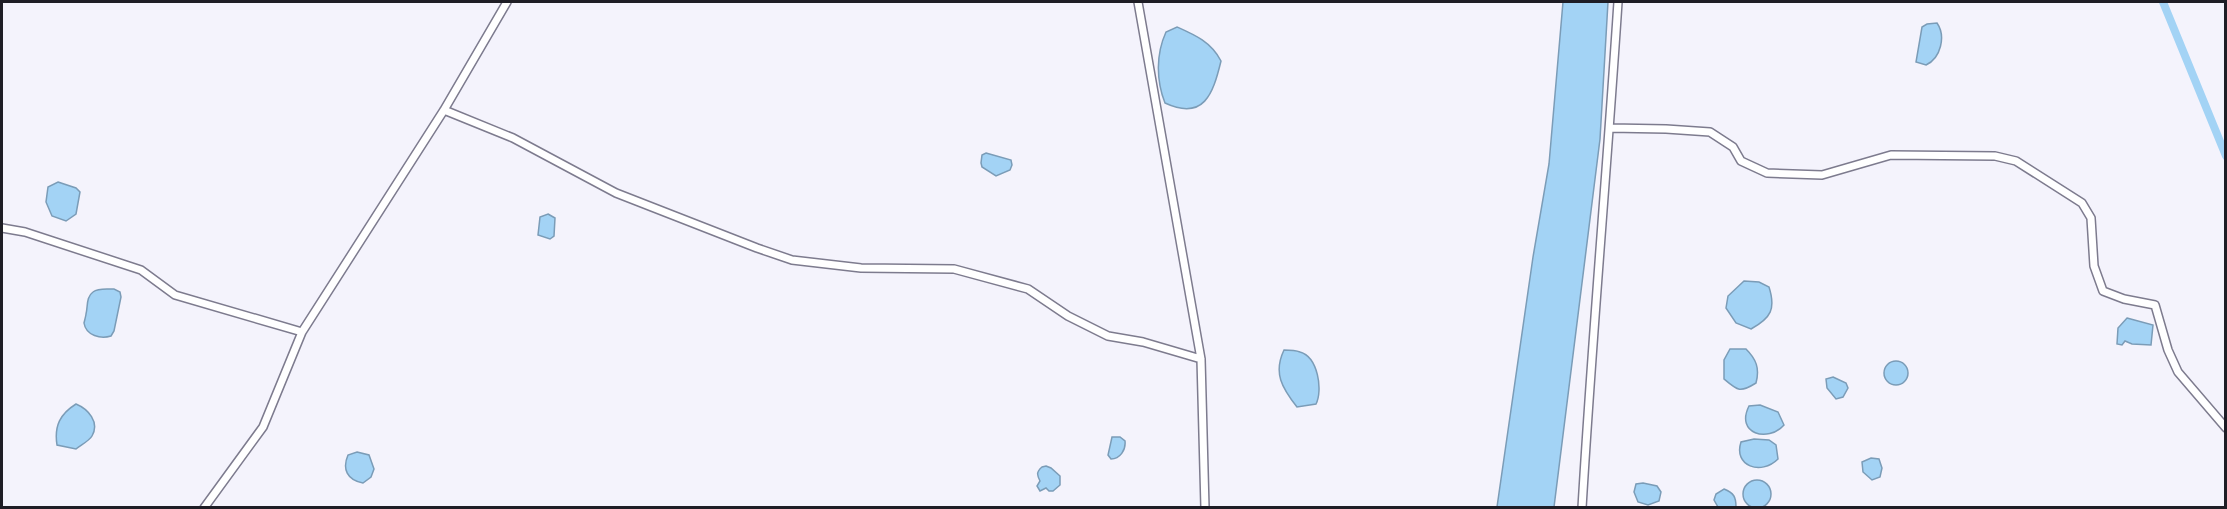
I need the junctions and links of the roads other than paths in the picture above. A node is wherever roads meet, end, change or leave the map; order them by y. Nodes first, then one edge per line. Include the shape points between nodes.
1 (507, 2) edge
2 (1138, 2) edge
3 (1618, 2) edge
4 (444, 110) junction
5 (1610, 128) junction
6 (2, 228) edge
7 (302, 332) junction
8 (1201, 359) junction
9 (2226, 428) edge
10 (204, 507) edge
11 (1205, 507) edge
12 (1582, 507) edge

1 - 4 street
2 - 8 street
3 - 5 street
4 - 7 street
4 - 8 street via 513,138 616,194 757,249 792,260 849,266 954,269 1028,289 1068,316 1108,336
5 - 9 street via 1710,132 1733,147 1741,161 1767,173 1822,175 1891,155 1995,156 2016,161 2082,203 2091,218 2094,266 2103,291 2155,305 2178,372
5 - 12 street
6 - 7 street via 141,270 175,295
7 - 10 street via 264,427
8 - 11 street

